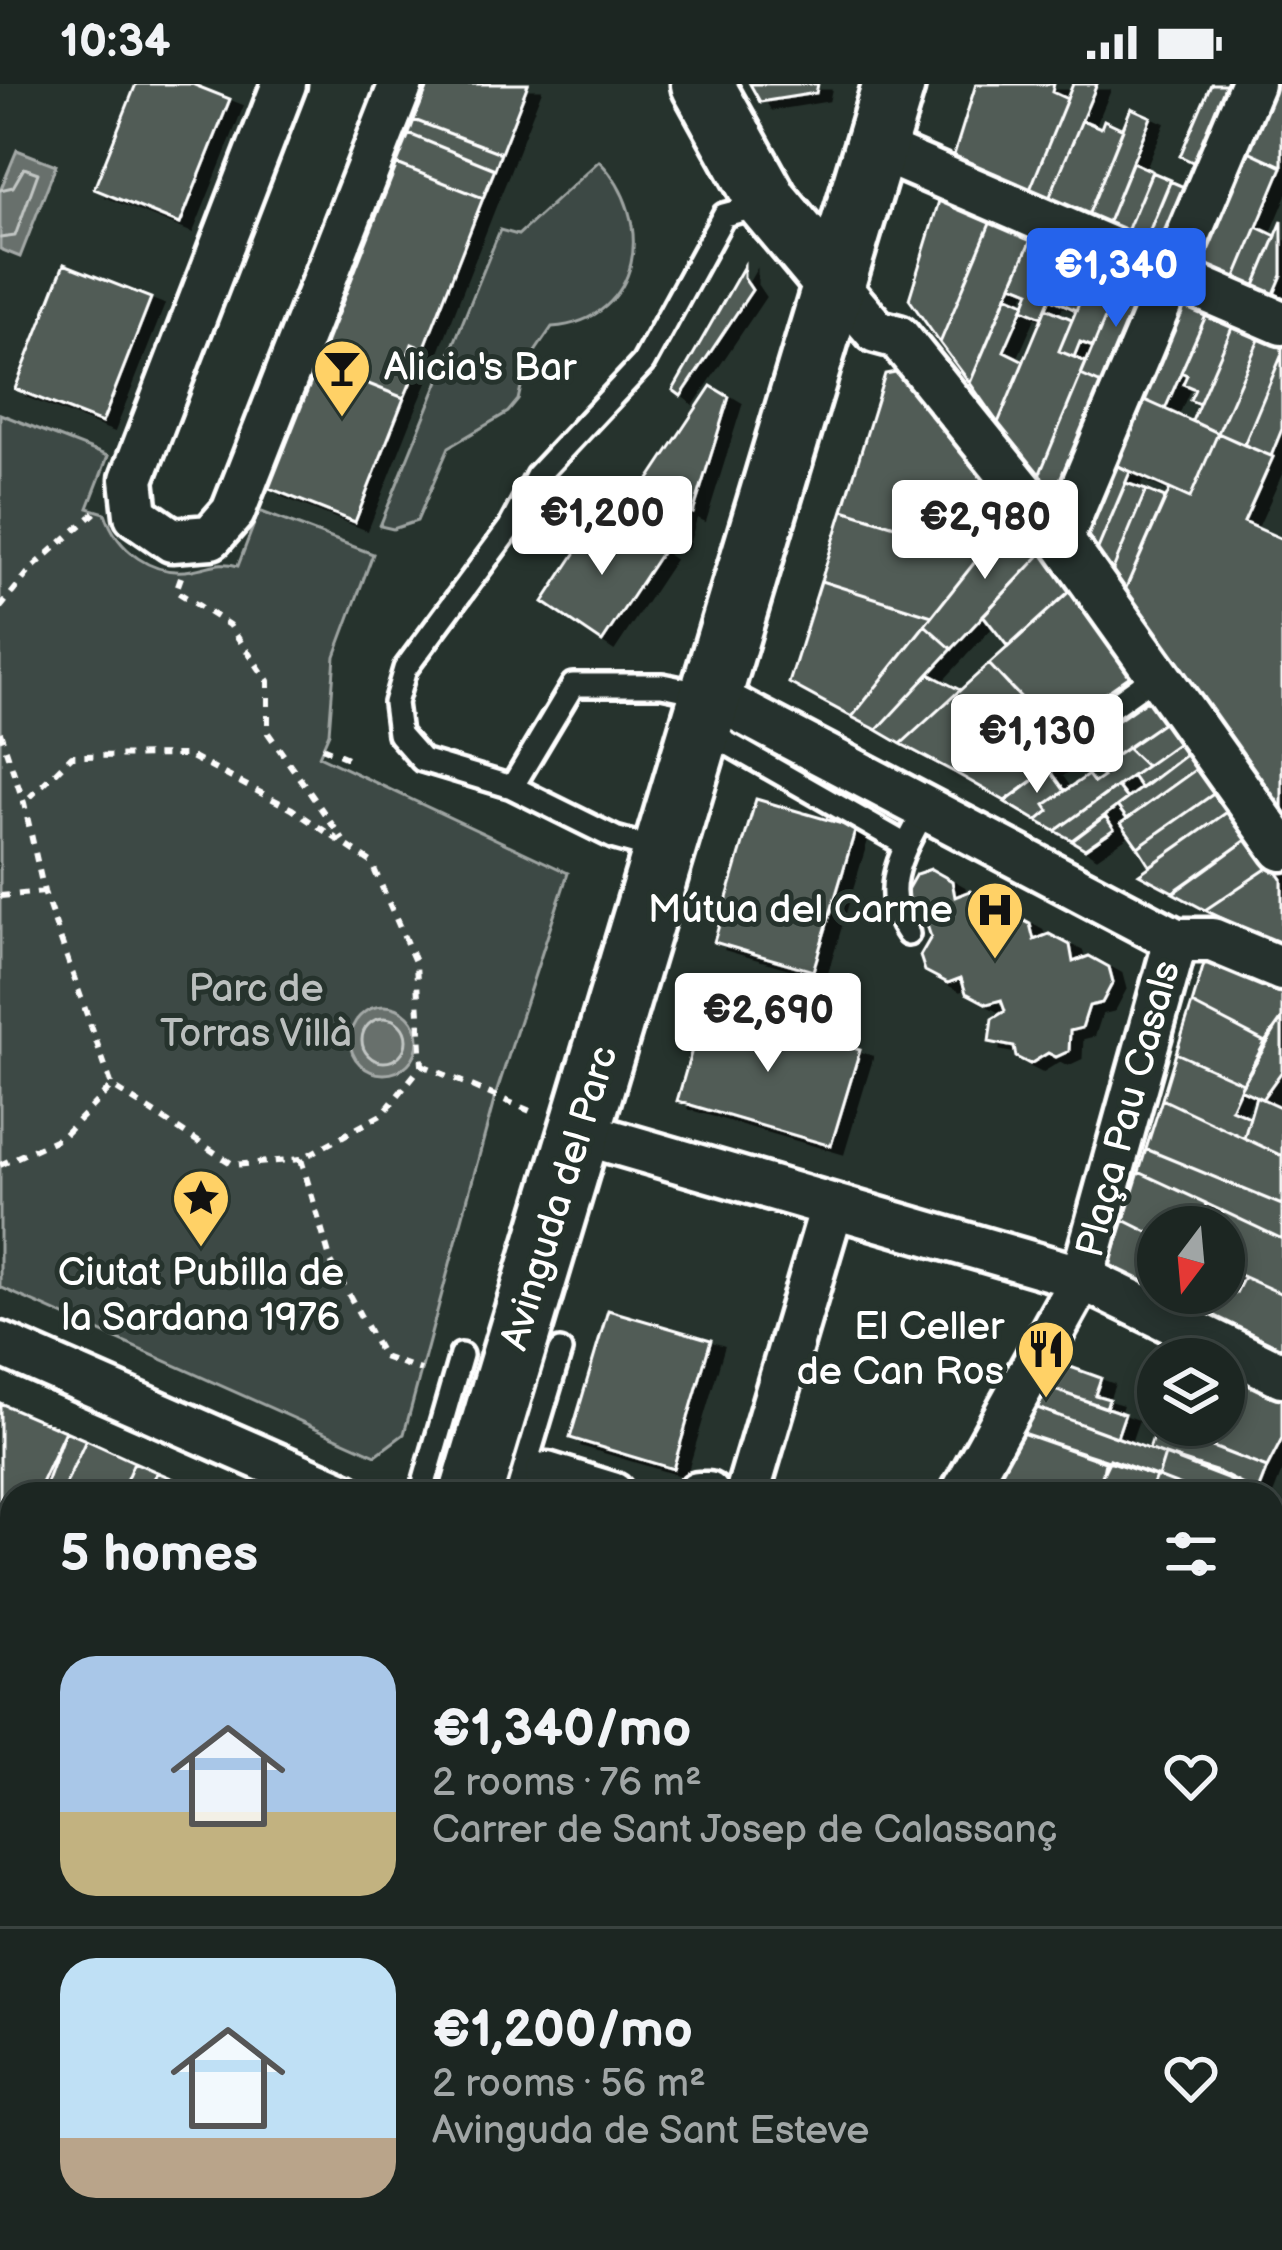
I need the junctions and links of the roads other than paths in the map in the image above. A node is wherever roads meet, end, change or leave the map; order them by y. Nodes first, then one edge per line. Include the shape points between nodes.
1 (284, 84) edge
2 (401, 84) edge
3 (702, 84) edge
4 (894, 84) edge
5 (1252, 84) edge
6 (876, 148) junction
7 (768, 203) junction
8 (1172, 273) junction
9 (835, 283) junction
10 (1282, 323) edge
11 (1061, 539) junction
12 (1157, 674) junction
13 (705, 711) junction
14 (1068, 738) dead end
15 (512, 787) junction
16 (916, 827) junction
17 (1282, 849) edge
18 (665, 852) junction
19 (908, 934) dead end
20 (1194, 940) junction
21 (1282, 969) edge
22 (559, 1124) junction
23 (832, 1207) junction
24 (1082, 1279) junction
25 (0, 1344) edge
26 (560, 1351) dead end
27 (461, 1355) dead end
28 (1282, 1375) edge
29 (316, 1482) edge
30 (424, 1482) edge
31 (474, 1482) edge
32 (532, 1482) edge
33 (751, 1482) edge
34 (969, 1482) edge

1 - 2 street via 133,478 131,504 161,536 191,541 220,532 238,502
3 - 7 street
4 - 6 street, Avinguda del Parc
5 - 8 street
6 - 8 street
6 - 9 street, Avinguda del Parc
7 - 9 street
7 - 15 lane via 724,215 643,363 537,476 510,527 405,669 395,703 399,734 422,760
8 - 10 street
8 - 11 street
9 - 11 street via 876,331 898,337
9 - 13 street, Avinguda del Parc
11 - 12 street
12 - 14 lane
12 - 17 street
13 - 15 lane via 662,685 574,686
13 - 16 street, Plaça Pau Casals
13 - 18 street, Avinguda del Parc
15 - 18 lane via 615,838
16 - 19 lane via 892,876 894,914
16 - 20 street, Plaça Pau Casals
18 - 22 street, Avinguda del Parc
20 - 21 street
20 - 24 street, Plaça Pau Casals
22 - 23 street
22 - 31 street, Avinguda del Parc
23 - 24 street
23 - 33 street
24 - 28 street
24 - 34 street, Plaça Pau Casals
25 - 29 street
26 - 32 lane
27 - 30 lane

